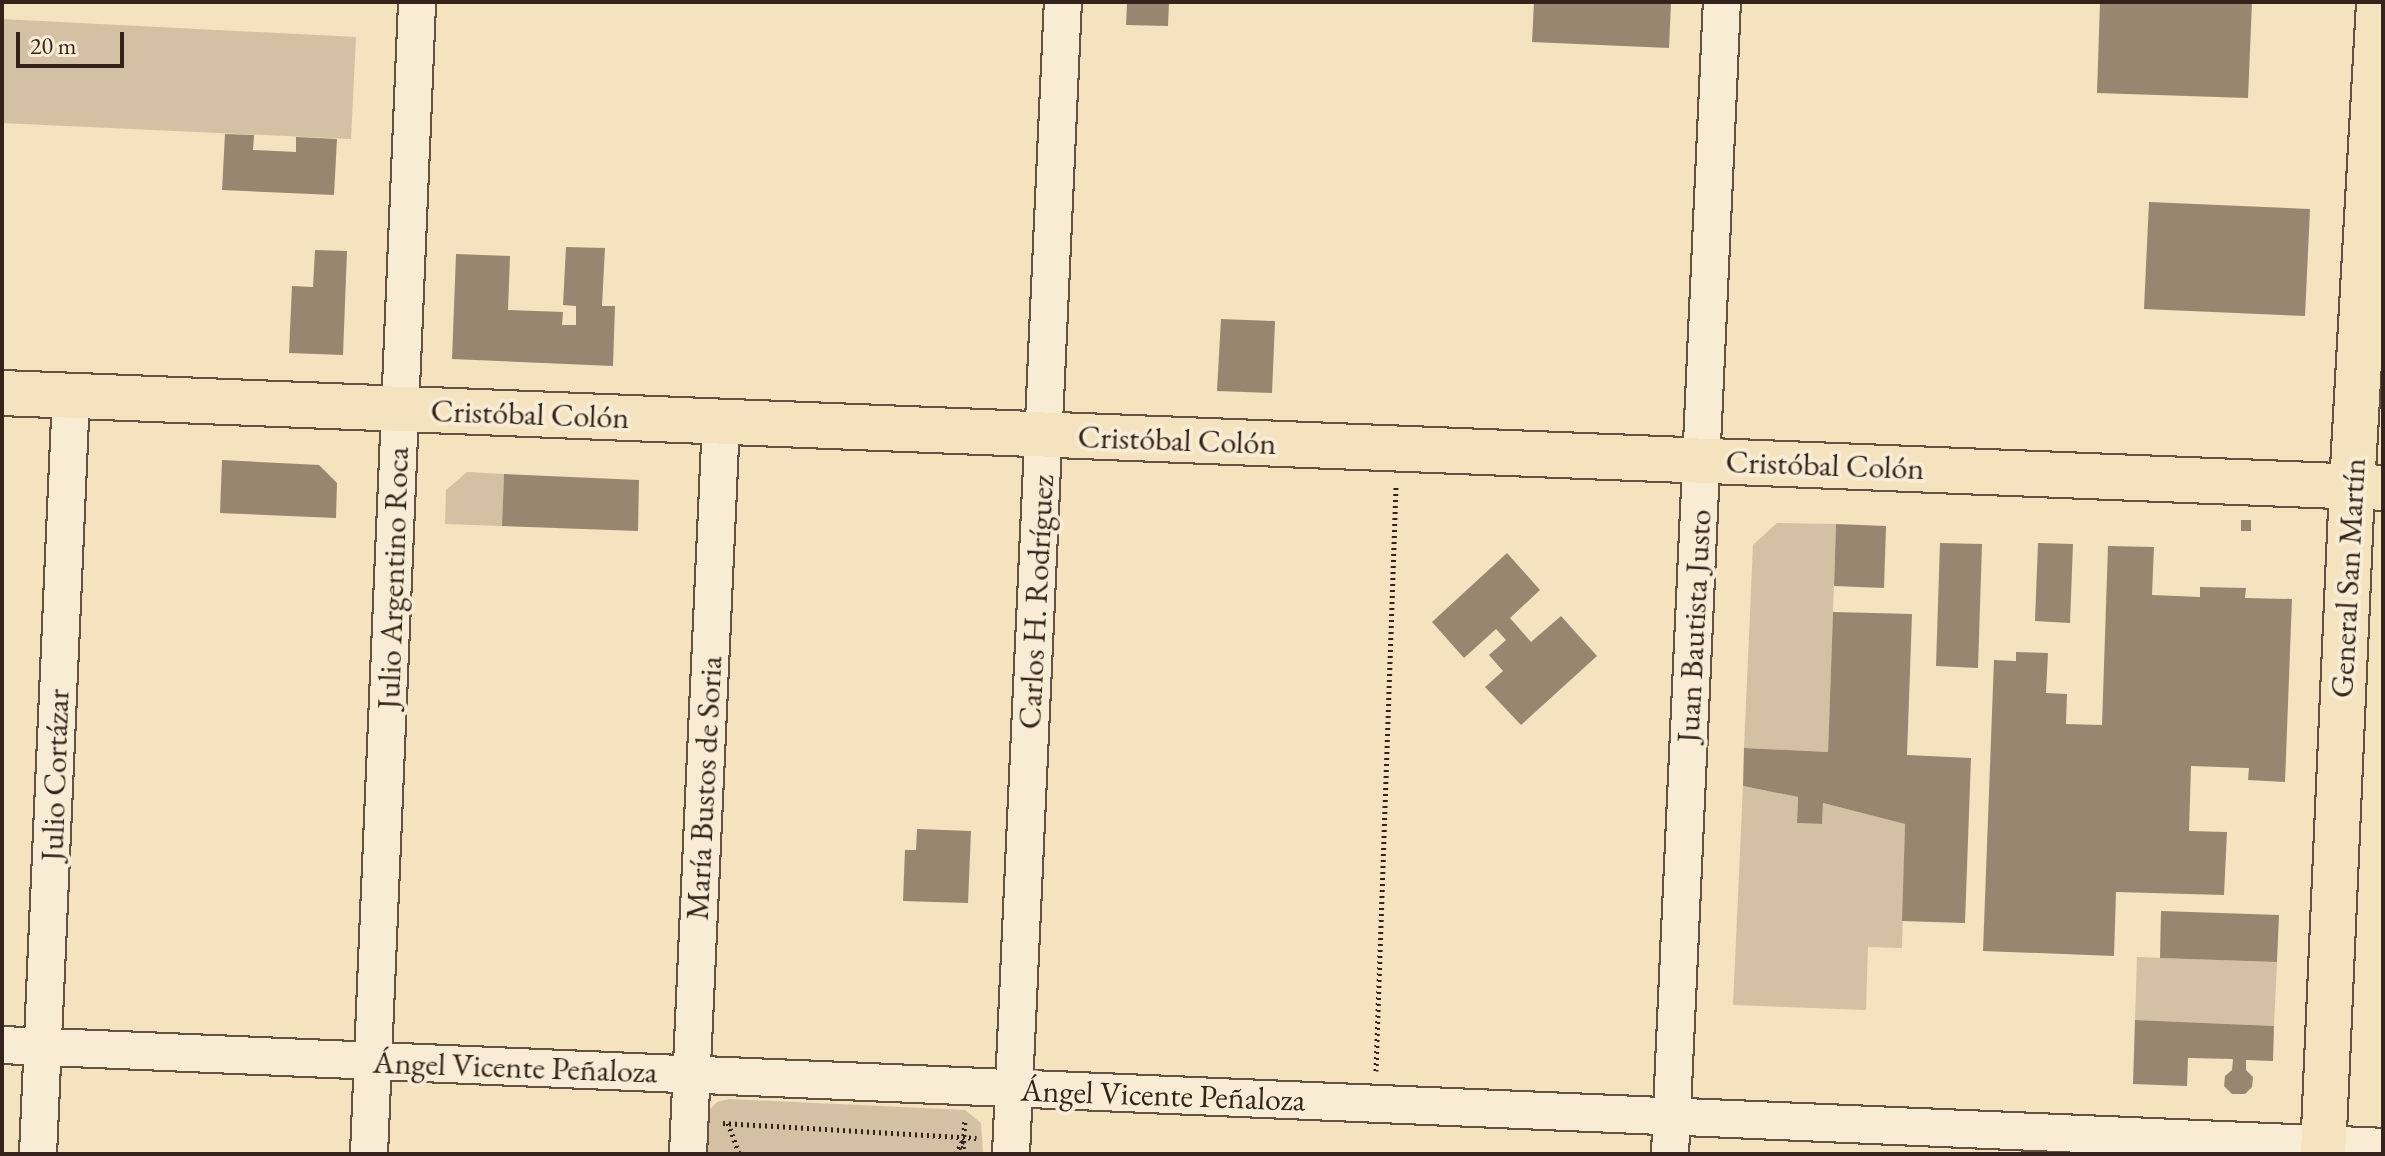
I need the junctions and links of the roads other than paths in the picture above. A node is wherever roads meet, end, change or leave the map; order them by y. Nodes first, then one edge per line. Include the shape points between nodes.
1 (417, 2) edge
2 (1063, 2) edge
3 (1722, 2) edge
4 (2379, 2) edge
5 (2379, 67) edge
6 (2, 393) edge
7 (71, 396) junction
8 (400, 409) junction
9 (721, 422) junction
10 (1044, 434) junction
11 (1702, 461) junction
12 (2368, 487) edge
13 (2, 1045) edge
14 (43, 1047) junction
15 (373, 1061) junction
16 (691, 1075) junction
17 (1014, 1088) junction
18 (1672, 1116) junction
19 (997, 1146) edge
20 (2383, 1147) edge
21 (2323, 1149) edge
22 (38, 1154) edge
23 (369, 1154) edge
24 (688, 1154) edge
25 (1670, 1154) edge

1 - 8 street, Julio Argentino Roca
2 - 10 street, Carlos H. Rodríguez
3 - 11 street, Juan Bautista Justo
4 - 5 main road, General San Martín
5 - 12 main road, General San Martín
6 - 7 main road, Cristóbal Colón
7 - 8 main road, Cristóbal Colón
7 - 14 street, Julio Cortázar
8 - 9 main road, Cristóbal Colón
8 - 15 street, Julio Argentino Roca
9 - 10 main road, Cristóbal Colón
9 - 16 street, María Bustos de Soria
10 - 11 main road, Cristóbal Colón
10 - 17 street, Carlos H. Rodríguez
11 - 12 main road, Cristóbal Colón
11 - 18 street, Juan Bautista Justo
12 - 21 main road, General San Martín
13 - 14 street, Ángel Vicente Peñaloza
14 - 15 street, Ángel Vicente Peñaloza
14 - 22 street, Julio Cortázar
15 - 16 street, Ángel Vicente Peñaloza
15 - 23 street, Julio Argentino Roca
16 - 17 street, Ángel Vicente Peñaloza
16 - 24 street, María Bustos de Soria
17 - 18 street, Ángel Vicente Peñaloza
17 - 19 street, Carlos H. Rodríguez
18 - 21 street, Ángel Vicente Peñaloza
18 - 25 street, Juan Bautista Justo
20 - 21 street, Ángel Vicente Peñaloza

